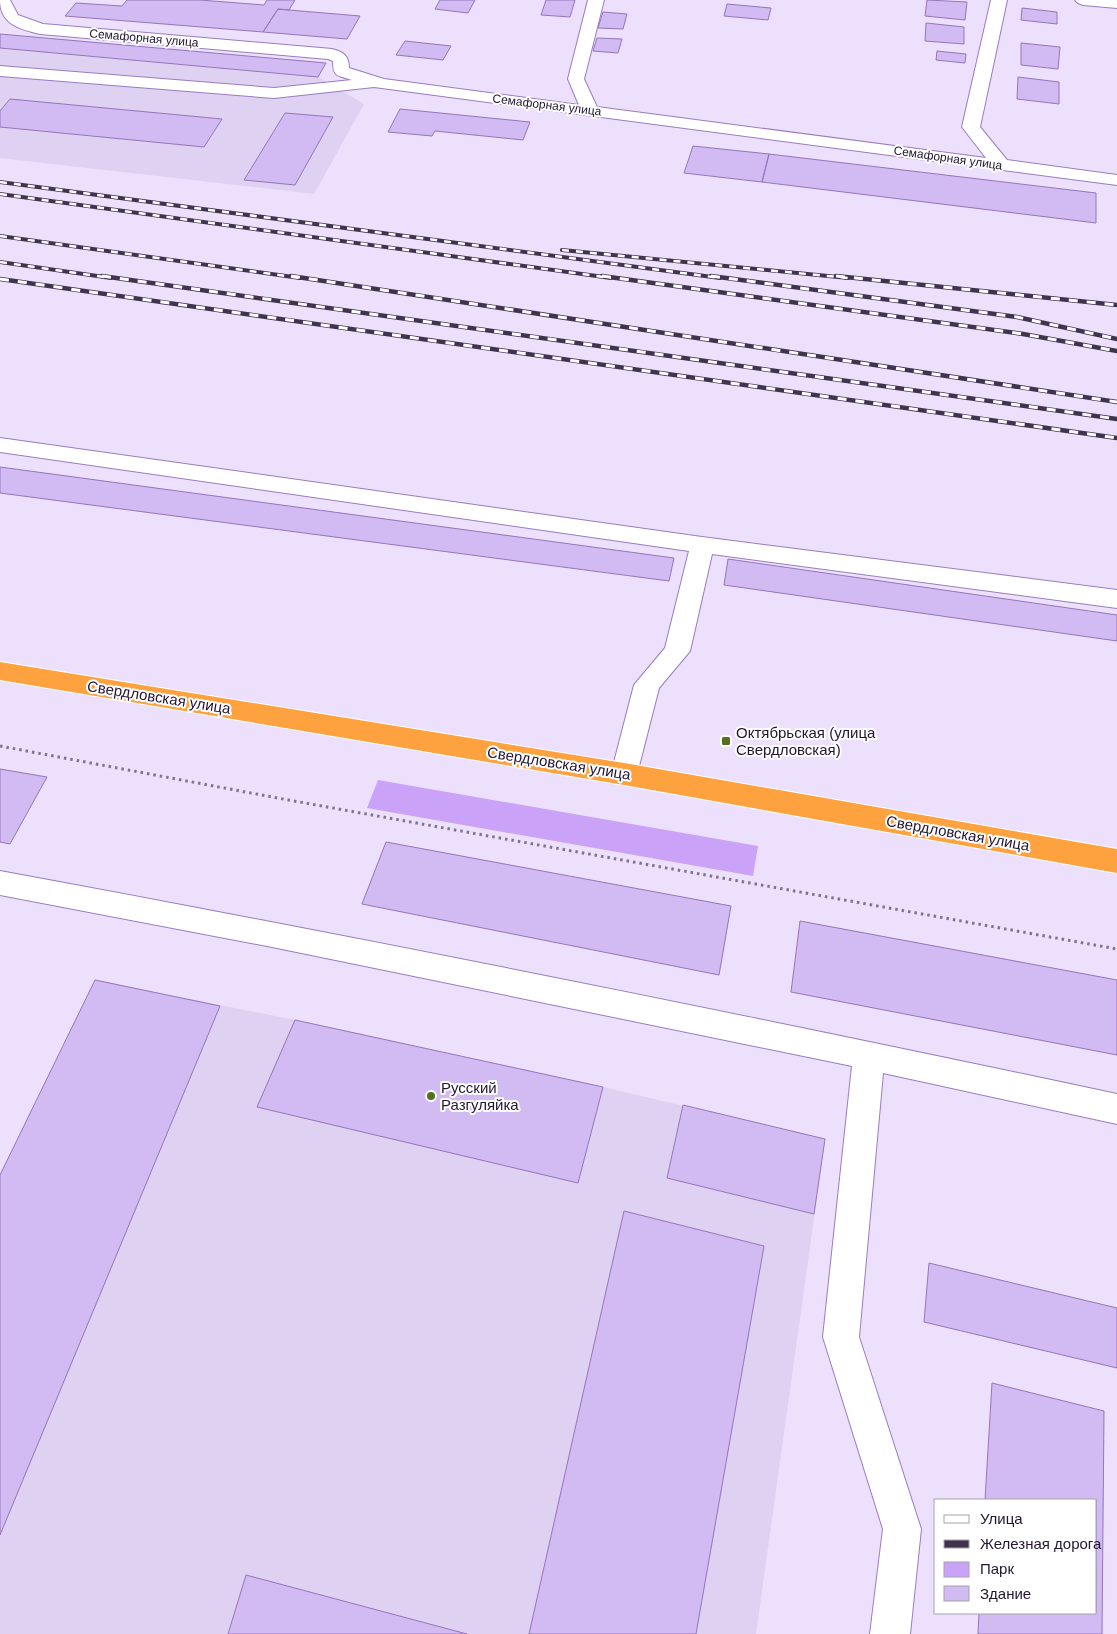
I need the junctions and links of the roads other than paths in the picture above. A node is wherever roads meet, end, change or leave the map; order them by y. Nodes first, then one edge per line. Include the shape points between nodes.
1 (2, 0) edge
2 (596, 0) edge
3 (999, 0) edge
4 (1083, 0) edge
5 (1117, 3) edge
6 (0, 71) edge
7 (382, 84) junction
8 (590, 110) junction
9 (1001, 165) junction
10 (1117, 180) edge
11 (0, 445) edge
12 (702, 545) junction
13 (1117, 599) edge
14 (0, 671) edge
15 (624, 774) junction
16 (1117, 861) edge
17 (0, 882) edge
18 (869, 1055) junction
19 (1117, 1108) edge
20 (890, 1634) edge

1 - 7 street, Семафорная улица via 12,18 40,29 332,54 341,59 341,70
2 - 8 street via 576,79
3 - 9 street via 971,127
4 - 5 street
6 - 7 street via 274,93
7 - 8 street, Семафорная улица
8 - 9 street, Семафорная улица
9 - 10 street, Семафорная улица
11 - 12 street
12 - 13 street
12 - 15 street via 677,651 647,685
14 - 15 highway, Свердловская улица
15 - 16 highway, Свердловская улица
17 - 18 street
18 - 19 street
18 - 20 street via 841,1337 902,1530

